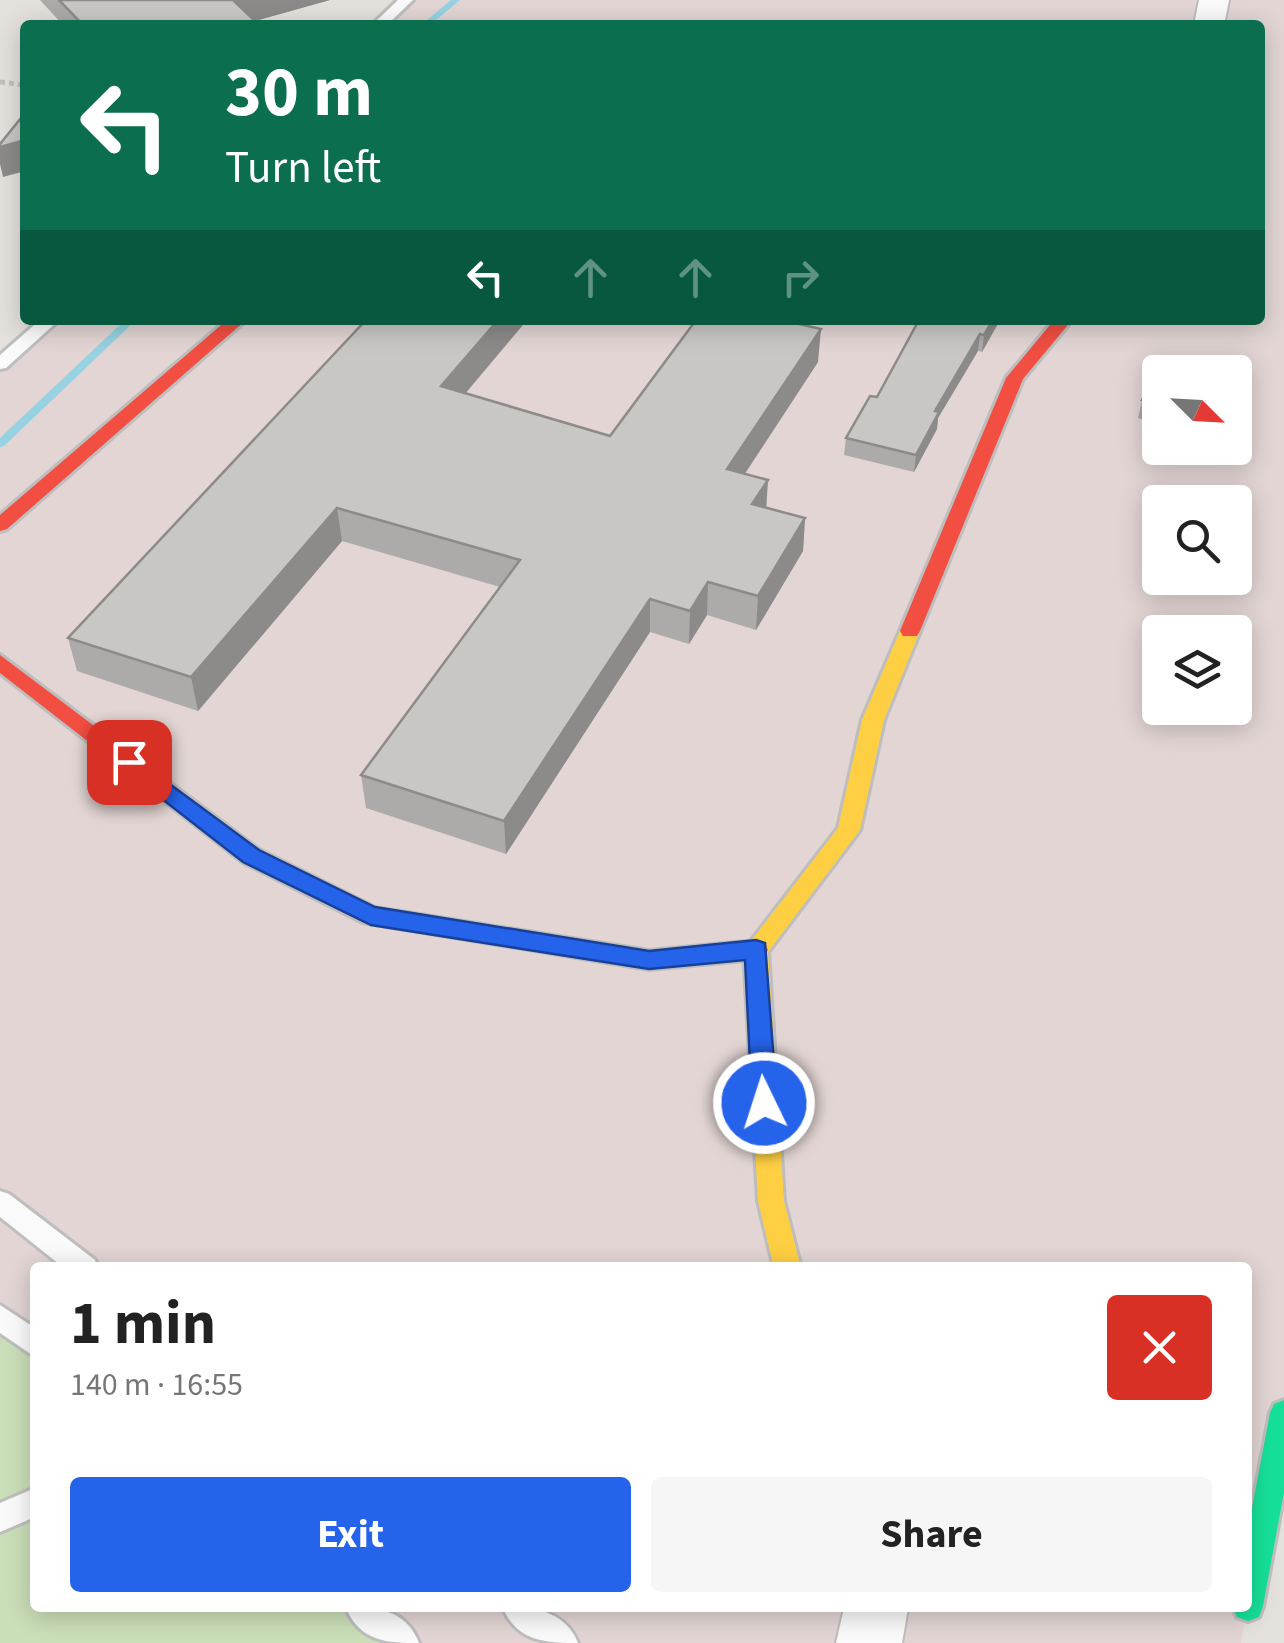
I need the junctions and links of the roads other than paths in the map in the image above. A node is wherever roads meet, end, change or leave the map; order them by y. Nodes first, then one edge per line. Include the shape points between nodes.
1 (406, 0) edge
2 (384, 20) edge
3 (44, 325) edge
4 (231, 325) edge
5 (1059, 325) edge
6 (0, 364) edge
7 (0, 525) edge
8 (0, 662) edge
9 (756, 950) junction
10 (0, 1202) edge
11 (76, 1262) edge
12 (786, 1262) edge
13 (0, 1316) edge
14 (30, 1340) edge
15 (1284, 1413) edge
16 (30, 1504) edge
17 (0, 1518) edge
18 (1252, 1581) edge
19 (366, 1612) edge
20 (523, 1612) edge
21 (875, 1612) edge
22 (1246, 1612) edge
23 (404, 1643) edge
24 (563, 1643) edge
25 (869, 1643) edge
26 (1240, 1643) edge

1 - 2 lane
3 - 6 lane
4 - 7 street
5 - 9 street via 1007,396 873,720 849,830
8 - 9 street via 251,856 371,916 649,960
9 - 12 street via 771,1200
10 - 11 lane
13 - 14 lane
15 - 18 street
16 - 17 lane
19 - 23 lane
20 - 24 lane
21 - 25 street
22 - 26 street

